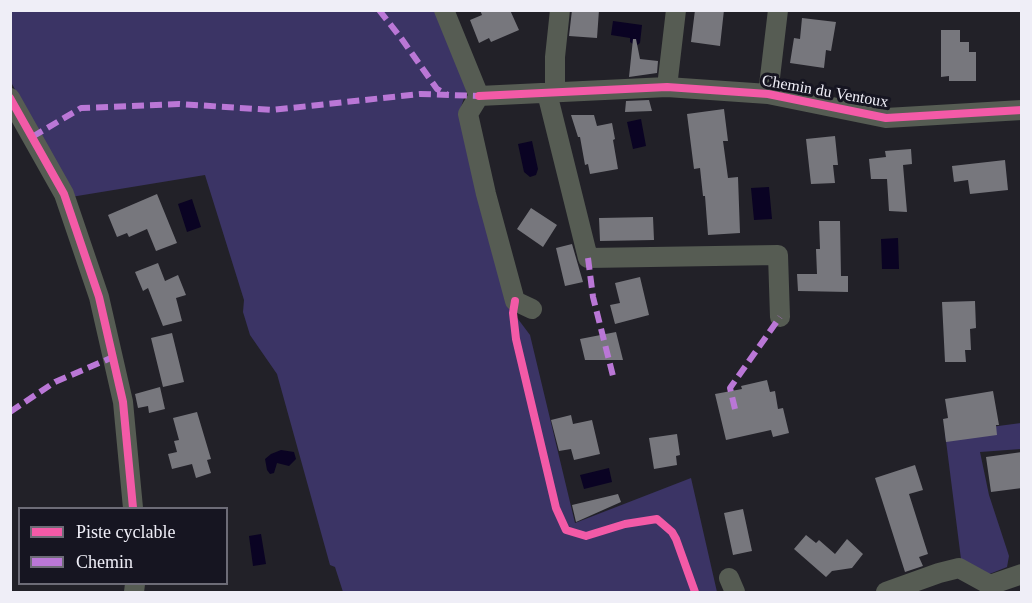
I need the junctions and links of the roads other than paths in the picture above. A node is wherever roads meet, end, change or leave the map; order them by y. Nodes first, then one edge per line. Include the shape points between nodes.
1 (444, 10) edge
2 (560, 10) edge
3 (676, 10) edge
4 (778, 10) edge
5 (667, 87) junction
6 (551, 93) junction
7 (768, 94) junction
8 (479, 96) junction
9 (10, 98) edge
10 (1022, 110) edge
11 (532, 309) dead end
12 (780, 316) dead end
13 (133, 507) edge
14 (1022, 574) edge
15 (886, 592) edge

1 - 8 street
2 - 6 street
3 - 5 street
4 - 7 street
5 - 6 street, Chemin du Ventoux
5 - 7 street, Chemin du Ventoux
6 - 8 street, Chemin du Ventoux
6 - 12 street via 588,258 778,255
7 - 10 street, Chemin du Ventoux via 886,118
8 - 11 street via 468,114 486,194 515,301
9 - 13 street via 64,194 99,297 123,402
14 - 15 street via 990,585 959,568

